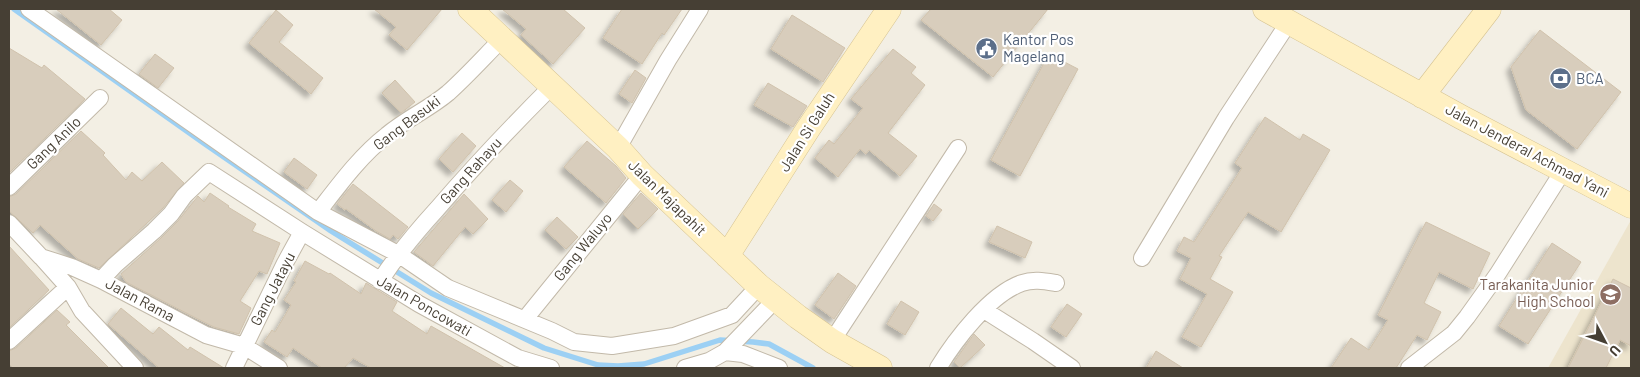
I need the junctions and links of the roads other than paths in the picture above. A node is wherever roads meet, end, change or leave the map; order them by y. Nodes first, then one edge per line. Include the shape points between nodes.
1 (30, 9) edge
2 (470, 9) edge
3 (700, 9) edge
4 (889, 9) edge
5 (1265, 9) edge
6 (1489, 9) edge
7 (1289, 22) junction
8 (502, 38) junction
9 (552, 86) junction
10 (1422, 96) junction
11 (100, 98) dead end
12 (618, 148) junction
13 (958, 148) dead end
14 (1563, 171) junction
15 (642, 175) junction
16 (9, 187) edge
17 (1631, 206) edge
18 (318, 212) junction
19 (9, 223) edge
20 (302, 232) junction
21 (396, 256) junction
22 (727, 256) junction
23 (41, 257) junction
24 (1142, 258) dead end
25 (382, 278) junction
26 (101, 280) junction
27 (1056, 283) dead end
28 (68, 287) junction
29 (767, 293) junction
30 (984, 310) junction
31 (525, 319) junction
32 (9, 341) edge
33 (832, 341) junction
34 (244, 346) junction
35 (729, 348) junction
36 (515, 363) edge
37 (127, 365) edge
38 (234, 368) edge
39 (279, 368) edge
40 (551, 368) edge
41 (685, 368) edge
42 (779, 368) edge
43 (880, 368) edge
44 (938, 368) edge
45 (1072, 368) edge
46 (1409, 368) edge

1 - 18 street
2 - 8 street, Jalan Majapahit
3 - 12 street
4 - 22 street, Jalan Si Galuh
5 - 7 street, Jalan Jenderal Achmad Yani
6 - 10 street
7 - 10 street, Jalan Jenderal Achmad Yani
7 - 24 street via 1226,118
8 - 9 street, Jalan Majapahit
8 - 18 street, Gang Basuki via 446,95 406,120 372,149
9 - 12 street, Jalan Majapahit
9 - 21 street, Gang Rahayu via 488,150
10 - 14 street, Jalan Jenderal Achmad Yani
11 - 16 street, Gang Anilo
12 - 15 street, Jalan Majapahit
13 - 33 street
14 - 17 street, Jalan Jenderal Achmad Yani
14 - 46 street via 1467,317 1454,333
15 - 22 street, Jalan Majapahit
15 - 31 street, Gang Waluyo
18 - 21 street
19 - 23 street, Jalan Rama
20 - 25 street, Jalan Poncowati
20 - 26 street, Jalan Poncowati via 209,172 165,220
20 - 34 street, Gang Jatayu
21 - 25 street, Gang Rahayu
21 - 31 street via 448,288
22 - 29 street, Jalan Majapahit
23 - 26 street, Jalan Rama
23 - 28 street
25 - 36 street, Jalan Poncowati
26 - 34 street, Jalan Rama via 206,335
27 - 30 street via 1036,280 1022,283
28 - 32 street
28 - 37 street via 82,311
29 - 31 street via 732,315 674,336 612,346 574,342
29 - 33 street, Jalan Majapahit
29 - 35 street via 755,321
30 - 44 street via 960,336
30 - 45 street
33 - 43 street, Jalan Majapahit
34 - 38 street, Gang Jatayu
34 - 39 street, Jalan Rama
35 - 41 street via 709,361
35 - 42 street
36 - 40 street, Jalan Poncowati

